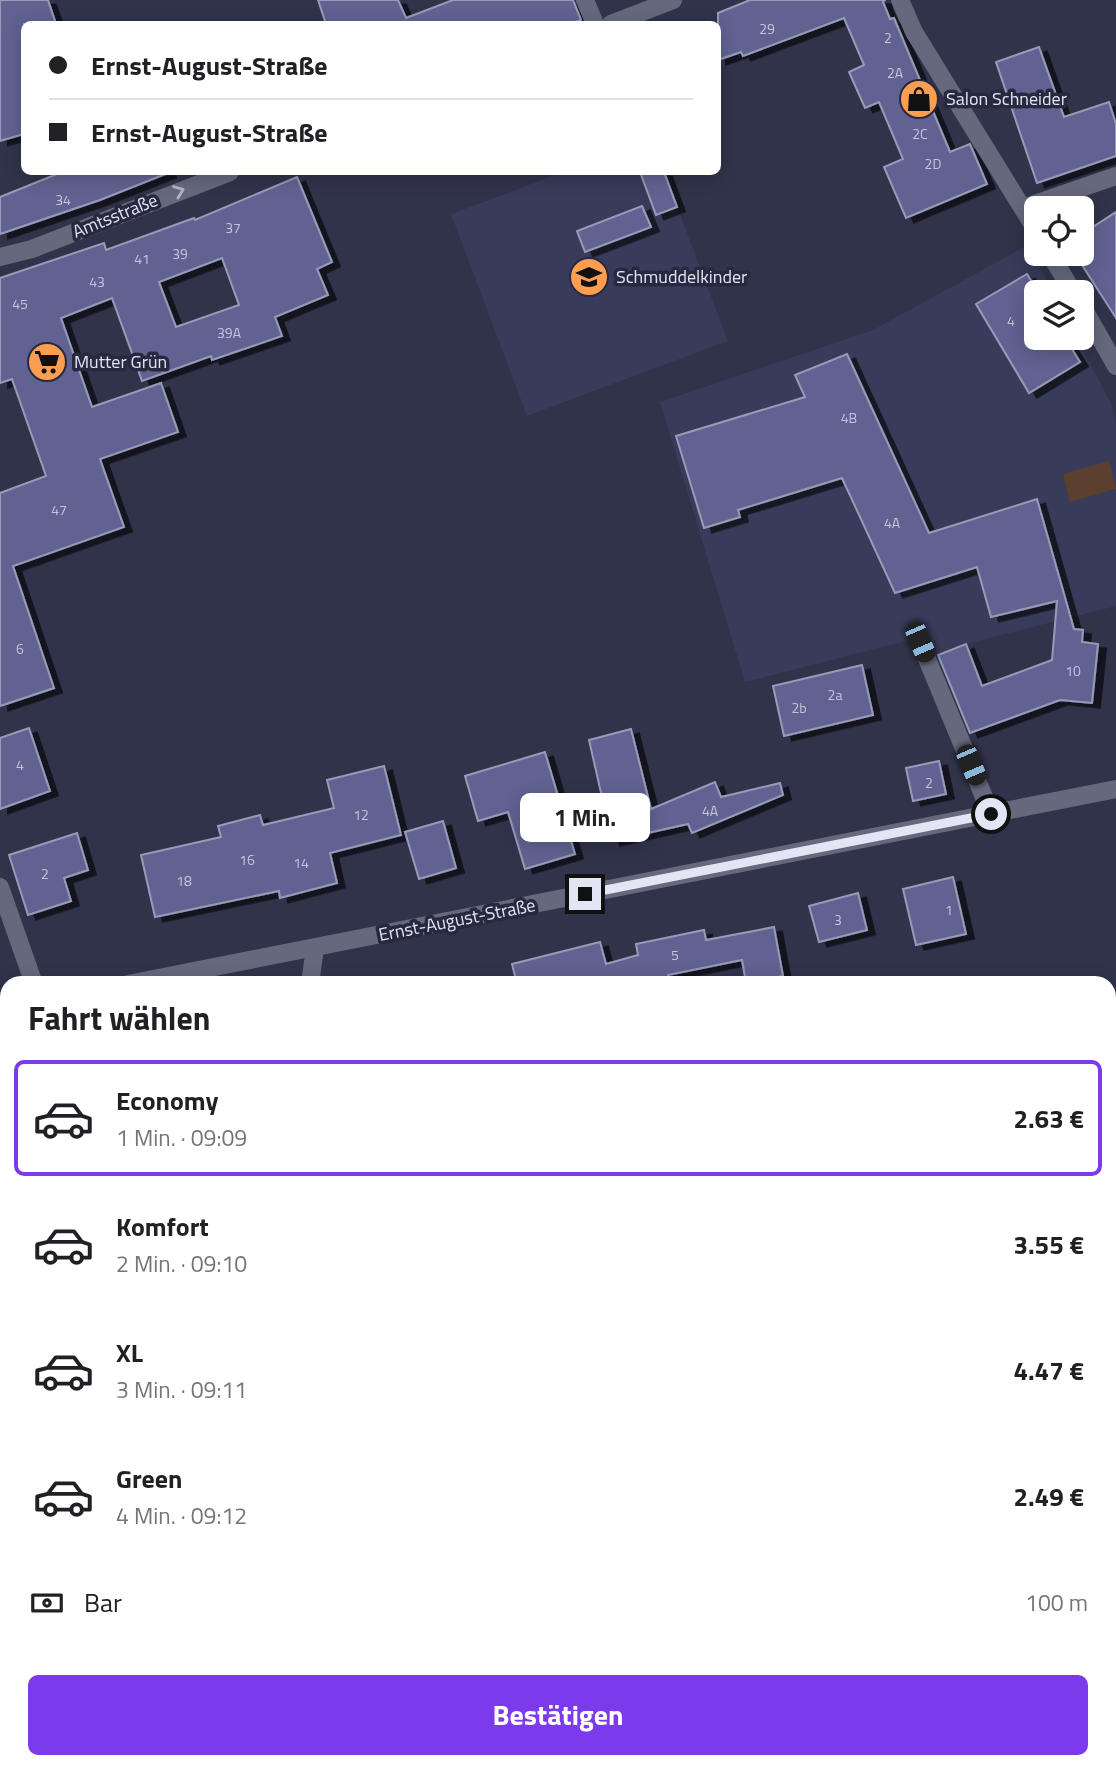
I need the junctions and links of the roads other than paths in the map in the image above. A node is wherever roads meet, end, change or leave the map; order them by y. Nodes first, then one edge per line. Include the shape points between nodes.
1 (585, 0) edge
2 (673, 0) edge
3 (900, 0) edge
4 (593, 21) edge
5 (619, 21) edge
6 (222, 175) edge
7 (1116, 176) edge
8 (1023, 208) joint
9 (0, 257) edge
10 (1094, 327) edge
11 (1116, 366) edge
12 (920, 642) dead end
13 (1116, 789) edge
14 (991, 814) junction
15 (0, 887) edge
16 (315, 948) junction
17 (31, 976) edge
18 (170, 976) edge
19 (311, 976) edge

1 - 4 street
2 - 5 street
3 - 8 street via 914,32
9 -> 6 street, Amtsstraße via 32,249
7 - 8 street
10 - 11 street
12 - 14 street
13 - 14 street, Ernst-August-Straße
14 - 16 street, Ernst-August-Straße
15 - 17 street
16 - 18 street, Ernst-August-Straße
16 - 19 street

